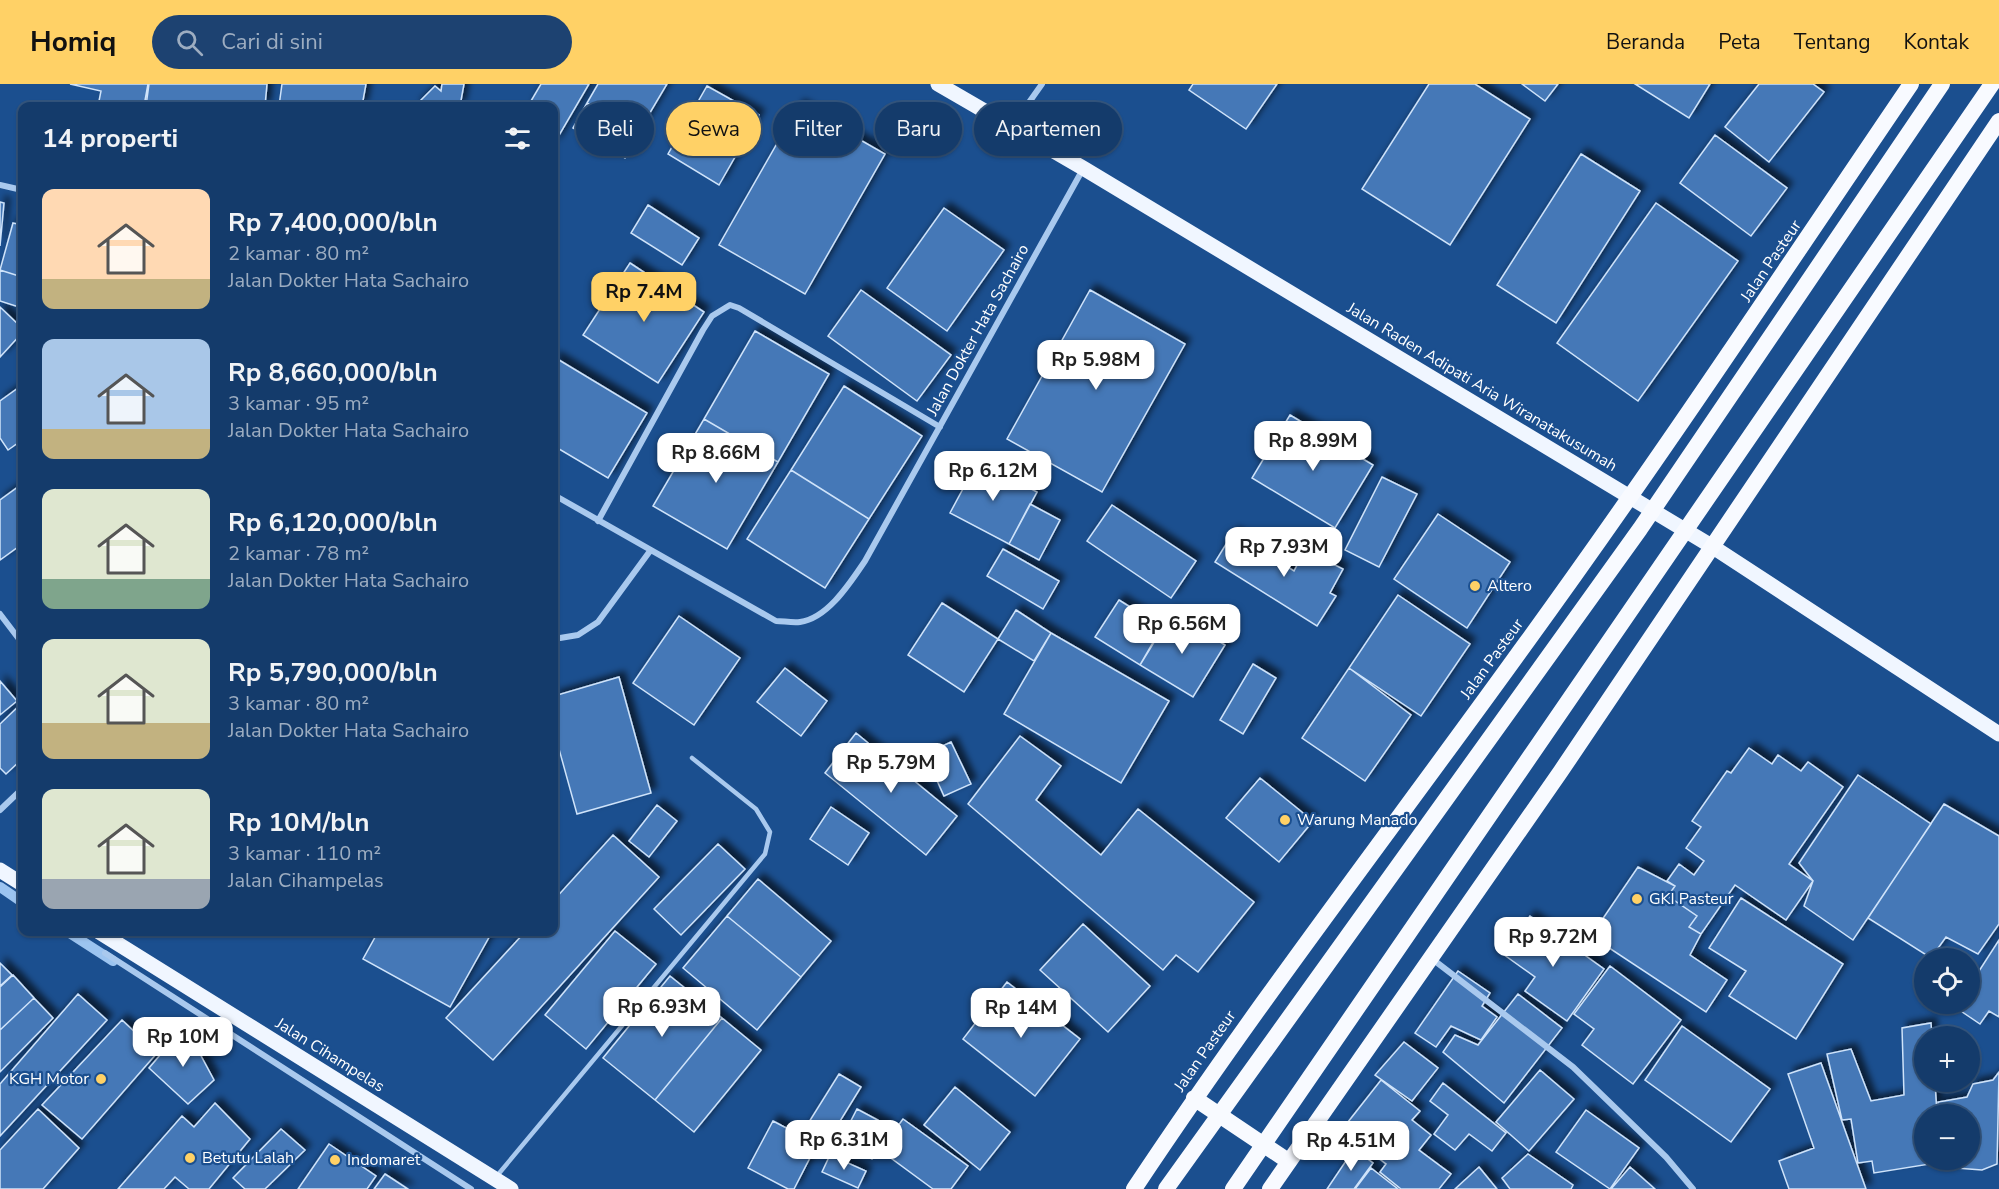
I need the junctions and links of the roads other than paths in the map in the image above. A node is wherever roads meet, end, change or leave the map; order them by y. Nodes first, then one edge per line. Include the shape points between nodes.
1 (938, 84) edge
2 (1042, 84) edge
3 (1942, 84) edge
4 (1992, 84) edge
5 (1908, 85) edge
6 (1029, 102) edge
7 (974, 105) edge
8 (1999, 121) edge
9 (1062, 156) edge
10 (1083, 168) junction
11 (0, 185) edge
12 (18, 189) edge
13 (939, 427) junction
14 (558, 497) edge
15 (1631, 497) junction
16 (598, 521) junction
17 (1713, 547) junction
18 (650, 551) junction
19 (0, 614) edge
20 (18, 638) edge
21 (558, 638) edge
22 (1999, 734) edge
23 (692, 758) dead end
24 (18, 793) edge
25 (0, 810) edge
26 (0, 870) edge
27 (18, 881) edge
28 (105, 936) edge
29 (105, 953) dead end
30 (1430, 958) junction
31 (1194, 1098) junction
32 (1288, 1161) junction
33 (494, 1179) junction
34 (471, 1189) edge
35 (511, 1189) edge
36 (1134, 1189) edge
37 (1166, 1189) edge
38 (1233, 1189) edge
39 (1270, 1189) edge
40 (1693, 1189) edge

1 - 7 main road, Jalan Raden Adipati Aria Wiranatakusumah
2 - 6 street
3 - 37 highway, bridge via 1640,529
4 - 38 highway, bridge
5 - 15 highway, Jalan Pasteur
8 - 17 highway
9 - 10 main road, Jalan Raden Adipati Aria Wiranatakusumah
10 - 13 street, Jalan Dokter Hata Sachairo
10 - 15 main road, Jalan Raden Adipati Aria Wiranatakusumah
11 - 12 street
13 - 16 street via 730,305 712,316 703,330
13 - 18 street, Jalan Dokter Hata Sachairo via 865,561 824,610 801,622 776,621
14 - 16 street, Jalan Dokter Hata Sachairo
15 - 17 main road, Jalan Raden Adipati Aria Wiranatakusumah
15 - 31 highway, Jalan Pasteur
16 - 18 street, Jalan Dokter Hata Sachairo
17 - 22 main road, Jalan Raden Adipati Aria Wiranatakusumah
17 - 30 highway
18 - 21 street via 598,622 578,635
19 - 20 street
23 - 33 lane via 756,809 771,832 765,854
24 - 25 street
26 - 27 main road
28 - 33 main road, Jalan Cihampelas
29 - 34 street
30 - 32 highway
30 - 40 street via 1573,1067 1666,1157
31 - 32 highway
31 - 36 highway, Jalan Pasteur
32 - 39 highway
33 - 35 main road, Jalan Cihampelas

